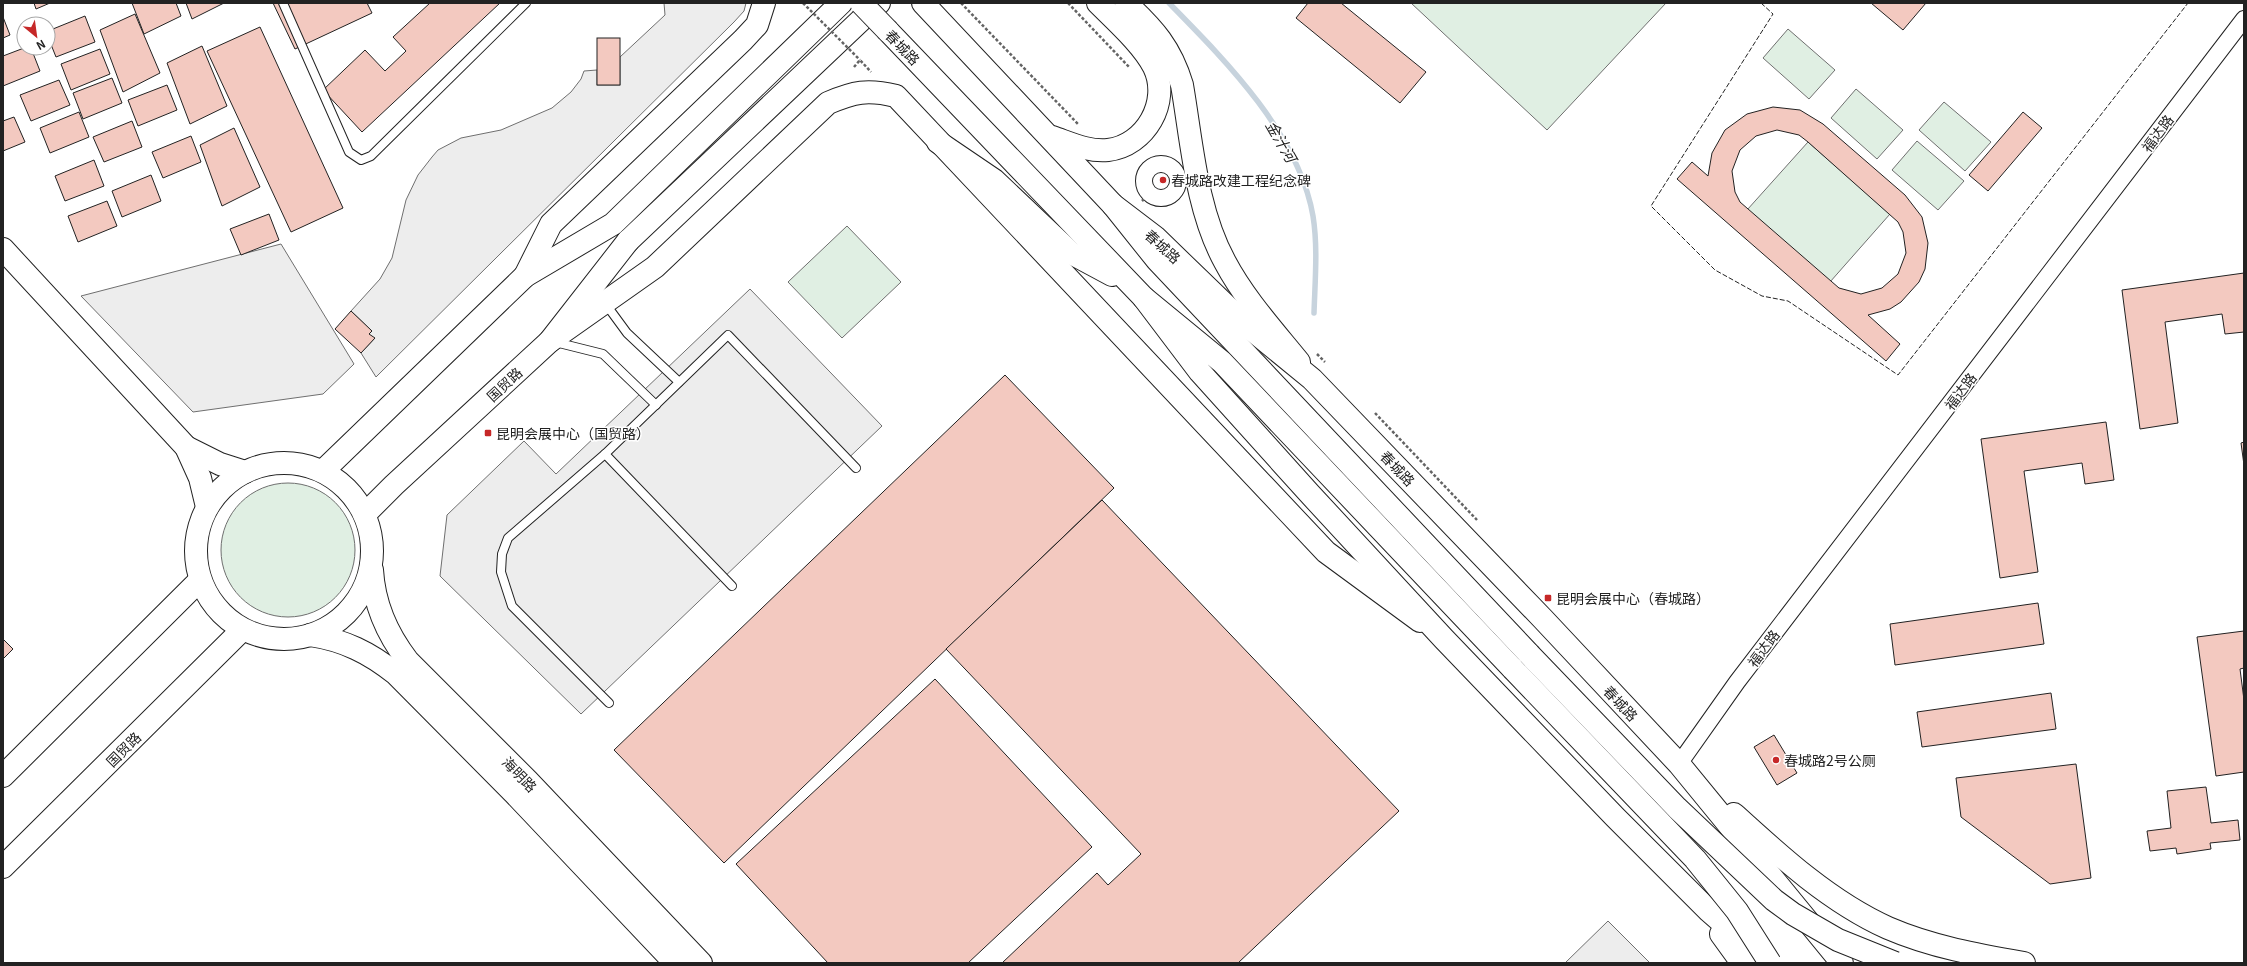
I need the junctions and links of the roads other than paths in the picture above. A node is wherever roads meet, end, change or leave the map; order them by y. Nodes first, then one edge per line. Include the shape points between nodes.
1 (283, 3) edge
2 (526, 3) edge
3 (764, 3) edge
4 (841, 3) edge
5 (861, 3) edge
6 (879, 3) edge
7 (1098, 3) edge
8 (1126, 3) edge
9 (924, 5) edge
10 (2244, 19) edge
11 (1049, 136) junction
12 (938, 142) junction
13 (1113, 205) junction
14 (3, 250) edge
15 (525, 276) junction
16 (1128, 283) junction
17 (1144, 298) junction
18 (605, 303) junction
19 (550, 341) junction
20 (1320, 372) junction
21 (679, 382) junction
22 (656, 405) junction
23 (186, 447) junction
24 (605, 454) junction
25 (856, 468) dead end
26 (323, 471) junction
27 (245, 472) junction
28 (207, 507) junction
29 (365, 514) junction
30 (372, 567) junction
31 (200, 580) junction
32 (732, 586) dead end
33 (242, 630) junction
34 (310, 635) junction
35 (1444, 638) junction
36 (609, 703) dead end
37 (1679, 764) junction
38 (3, 776) edge
39 (1622, 824) junction
40 (3, 867) edge
41 (675, 963) edge
42 (701, 963) edge
43 (1742, 963) edge
44 (1769, 963) edge
45 (1842, 963) edge
46 (1895, 963) edge
47 (2024, 963) edge

1 - 2 lane via 349,152 361,160 371,156
3 - 15 main road via 756,24 743,40 551,224
4 - 15 main road via 614,224
5 - 16 main road, 春城路, bridge
6 - 19 main road, 国贸路 via 628,241
7 - 11 main road via 1147,56 1154,68 1159,92 1154,115 1131,142 1109,150 1085,149
8 - 20 main road via 1160,37 1177,68 1204,210 1224,261 1250,301
9 - 11 main road, 春城路
10 - 37 street, 福达路 via 1737,682
11 - 13 main road, 春城路
12 - 16 main road via 994,180 1071,253
12 - 18 main road via 896,96 864,92 850,94 828,103 655,267
12 - 35 main road via 1326,552
13 - 20 main road, 春城路 via 1155,237 1246,324
13 - 46 main road, bridge via 1157,260 1672,803 1774,900 1838,940
14 - 23 main road
15 - 26 main road
16 - 17 main road, 春城路
17 - 35 main road, 春城路 via 1200,372
17 - 44 main road, bridge via 1222,362 1700,865 1737,911
18 - 19 main road
18 - 21 lane via 627,333
19 - 22 lane via 602,354
19 - 29 main road, 国贸路
20 - 37 main road, 春城路
21 - 22 lane
21 - 25 lane via 728,335
22 - 24 lane
23 - 27 main road via 220,464
23 - 28 main road via 200,478
24 - 32 lane
24 - 36 lane via 508,538 502,554 501,572 512,606
26 - 27 main road, 海明路 via 298,463 271,464
26 - 29 main road, 海明路 via 348,489
27 - 28 main road, 海明路 via 223,487
28 - 31 main road, 海明路 via 198,530 196,549
29 - 30 main road, 海明路 via 372,540
30 - 34 main road via 362,593 348,614 323,631
30 - 42 main road, 海明路 via 374,591 381,615 397,647 408,661 528,781
31 - 33 main road, 海明路 via 210,600 224,617
31 - 38 main road
33 - 34 main road, 海明路 via 269,639 296,639
33 - 40 main road, 国贸路
34 - 41 main road, 海明路 via 354,646 396,674 514,793
35 - 39 main road, 春城路
37 - 45 main road, 春城路
37 - 47 main road via 1791,864 1859,912 1915,938 1955,950
39 - 43 main road via 1725,939
39 - 44 main road, 春城路 via 1709,911

